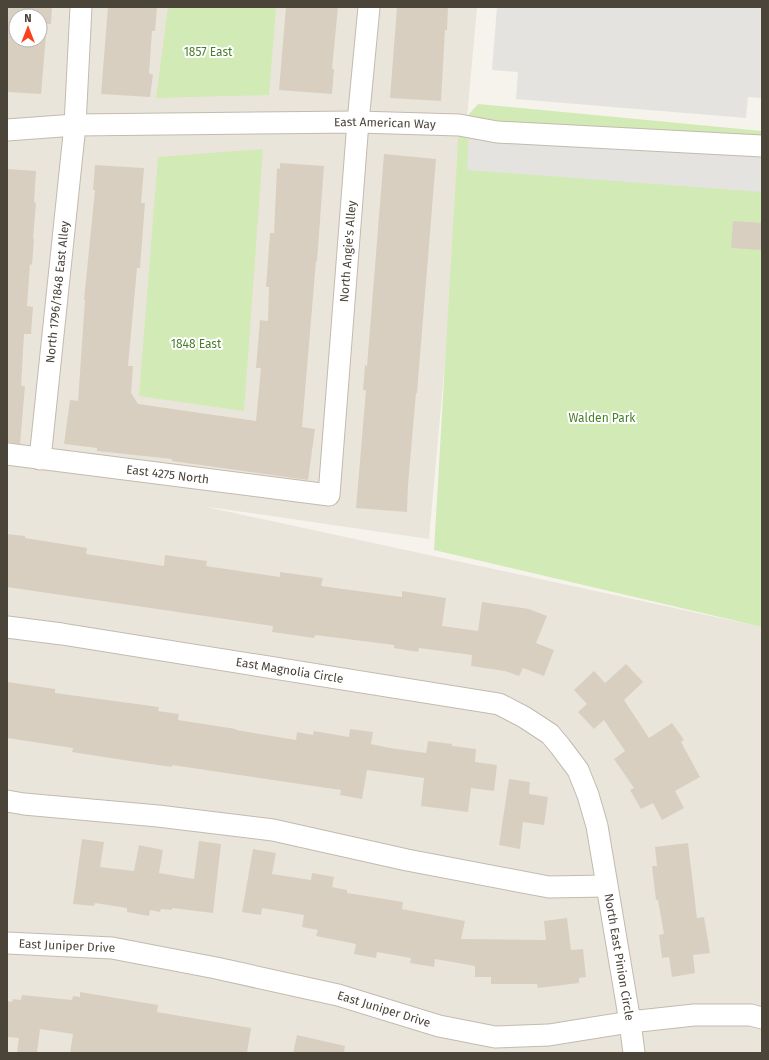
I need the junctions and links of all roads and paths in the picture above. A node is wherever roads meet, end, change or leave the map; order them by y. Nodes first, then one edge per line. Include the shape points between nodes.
1 (81, 7) edge
2 (369, 7) edge
3 (358, 122) junction
4 (75, 125) junction
5 (7, 130) edge
6 (762, 146) edge
7 (7, 454) edge
8 (40, 459) junction
9 (329, 495) joint
10 (7, 627) edge
11 (7, 800) edge
12 (603, 861) joint
13 (606, 886) junction
14 (7, 943) edge
15 (762, 1018) edge
16 (630, 1022) junction
17 (634, 1053) edge

1 - 4 street, North 1796/1848 East Alley
2 - 3 street, North Angie's Alley
3 - 4 street, East American Way
3 - 6 street, East American Way via 459,125 497,132
3 - 9 street, North Angie's Alley
4 - 5 street, East American Way
4 - 8 street, North 1796/1848 East Alley
7 - 8 street, East 4275 North
8 - 9 street, East 4275 North
10 - 12 street, East Magnolia Circle via 498,704 550,734 578,770 597,826
11 - 13 street via 24,804 273,830 407,860 549,887
12 - 13 street, North East Pinion Circle
13 - 16 street, North East Pinion Circle
14 - 16 street, East Juniper Drive via 112,948 216,968 338,995 439,1026 495,1037 549,1035
15 - 16 street, East Juniper Drive via 751,1015 694,1015
16 - 17 street, North East Pinion Circle

